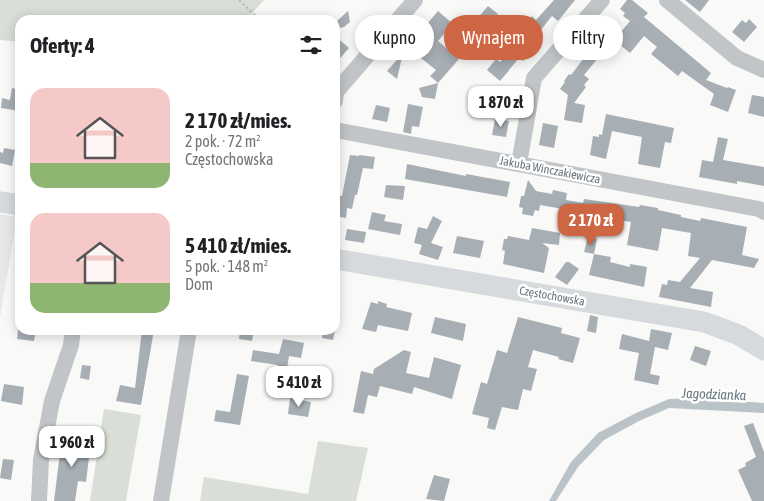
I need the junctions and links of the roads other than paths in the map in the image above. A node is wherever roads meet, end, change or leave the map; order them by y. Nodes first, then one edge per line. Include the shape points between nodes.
1 (415, 0) edge
2 (602, 0) edge
3 (667, 0) edge
4 (764, 70) edge
5 (340, 87) edge
6 (340, 131) edge
7 (519, 164) junction
8 (0, 202) edge
9 (15, 204) edge
10 (764, 212) edge
11 (340, 260) edge
12 (72, 335) edge
13 (188, 335) edge
14 (764, 350) edge
15 (39, 501) edge
16 (161, 501) edge

1 - 5 street
2 - 7 street via 534,78
3 - 4 street via 737,58
6 - 7 street, Jakuba Winczakiewicza
7 - 10 street, Jakuba Winczakiewicza
8 - 9 main road
11 - 14 main road, Częstochowska via 704,322 739,335
12 - 15 street via 52,401 41,460
13 - 16 street

